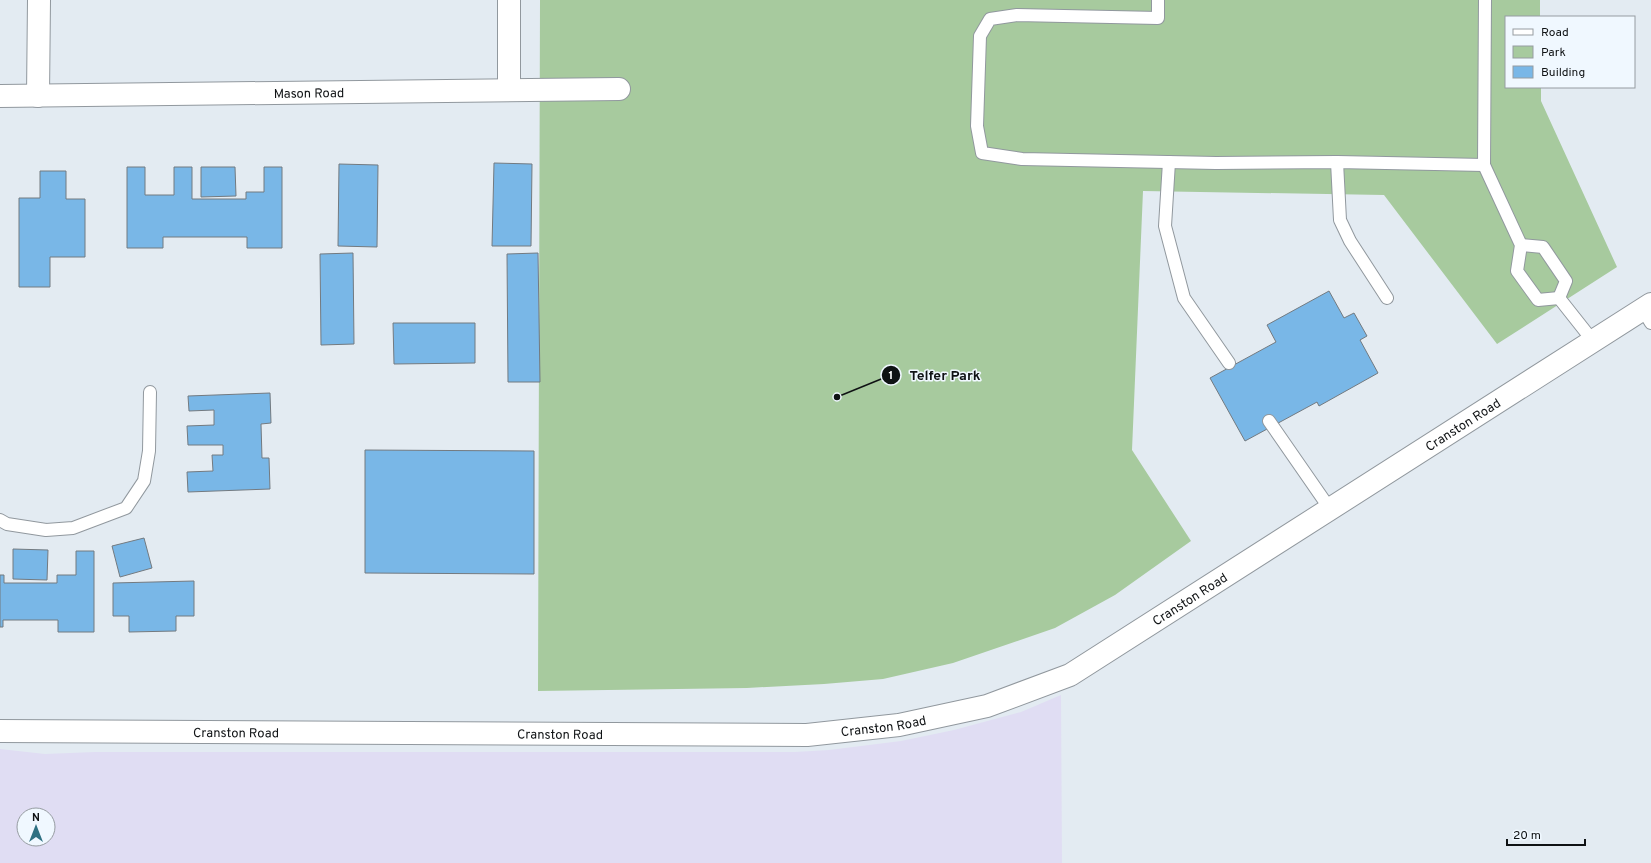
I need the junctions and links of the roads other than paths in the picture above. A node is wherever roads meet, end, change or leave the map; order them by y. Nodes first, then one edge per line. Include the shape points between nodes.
1 (39, 0) edge
2 (509, 0) edge
3 (1158, 0) edge
4 (1485, 0) edge
5 (509, 89) junction
6 (619, 89) dead end
7 (0, 96) edge
8 (38, 96) junction
9 (1168, 162) junction
10 (1337, 162) junction
11 (1484, 165) junction
12 (1521, 246) junction
13 (1388, 298) dead end
14 (1559, 298) junction
15 (1648, 312) edge
16 (1593, 341) junction
17 (1229, 363) dead end
18 (150, 392) dead end
19 (1269, 421) dead end
20 (1330, 509) junction
21 (0, 520) edge
22 (0, 732) edge

1 - 8 street
2 - 5 street
3 - 9 lane via 1158,18 1017,15 990,19 980,36 977,126 982,153 1022,159
4 - 11 lane
5 - 6 street, Mason Road
5 - 8 street, Mason Road
7 - 8 street, Mason Road
9 - 10 lane
9 - 17 lane via 1165,226 1184,298
10 - 11 lane
10 - 13 lane via 1340,220 1350,241
11 - 12 lane
12 - 14 lane via 1543,247 1566,280
12 - 14 lane via 1517,271 1538,300
14 - 16 lane
15 - 16 street, Cranston Road
16 - 20 street, Cranston Road
18 - 21 lane via 149,451 144,481 126,508 73,528 46,530 7,524
19 - 20 lane
20 - 22 street, Cranston Road via 1070,675 987,706 899,725 807,735

